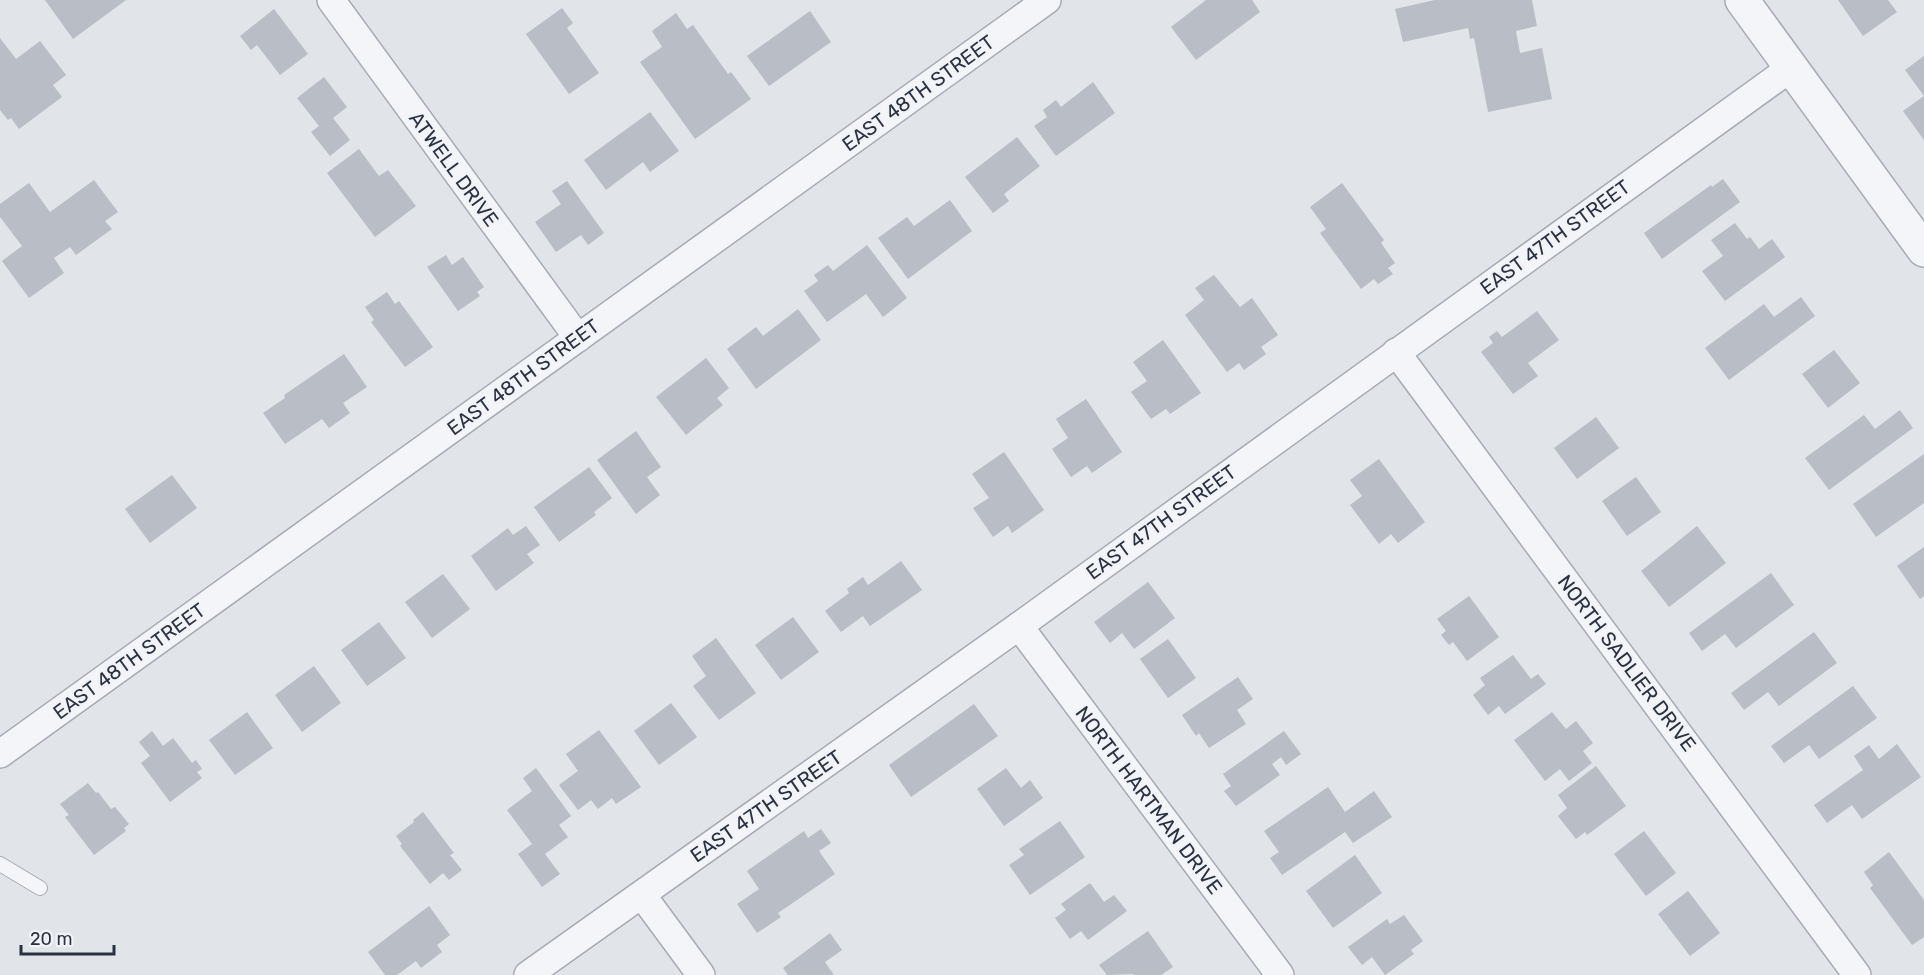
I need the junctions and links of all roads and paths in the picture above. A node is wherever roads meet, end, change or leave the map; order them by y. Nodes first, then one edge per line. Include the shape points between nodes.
1 (331, 0) edge
2 (1047, 0) edge
3 (1742, 0) edge
4 (1792, 67) junction
5 (1919, 232) edge
6 (578, 338) junction
7 (1396, 352) junction
8 (1019, 626) junction
9 (0, 754) edge
10 (0, 864) edge
11 (40, 888) dead end
12 (642, 895) junction
13 (528, 975) edge
14 (701, 975) edge
15 (1280, 975) edge
16 (1857, 975) edge

1 - 6 street, ATWELL DRIVE
2 - 6 street, EAST 48TH STREET
3 - 4 street
4 - 5 street
4 - 7 street, EAST 47TH STREET
6 - 9 street, EAST 48TH STREET
7 - 8 street, EAST 47TH STREET
7 - 16 street, NORTH SADLIER DRIVE
8 - 12 street, EAST 47TH STREET
8 - 15 street, NORTH HARTMAN DRIVE
10 - 11 lane
12 - 13 street, EAST 47TH STREET
12 - 14 street

